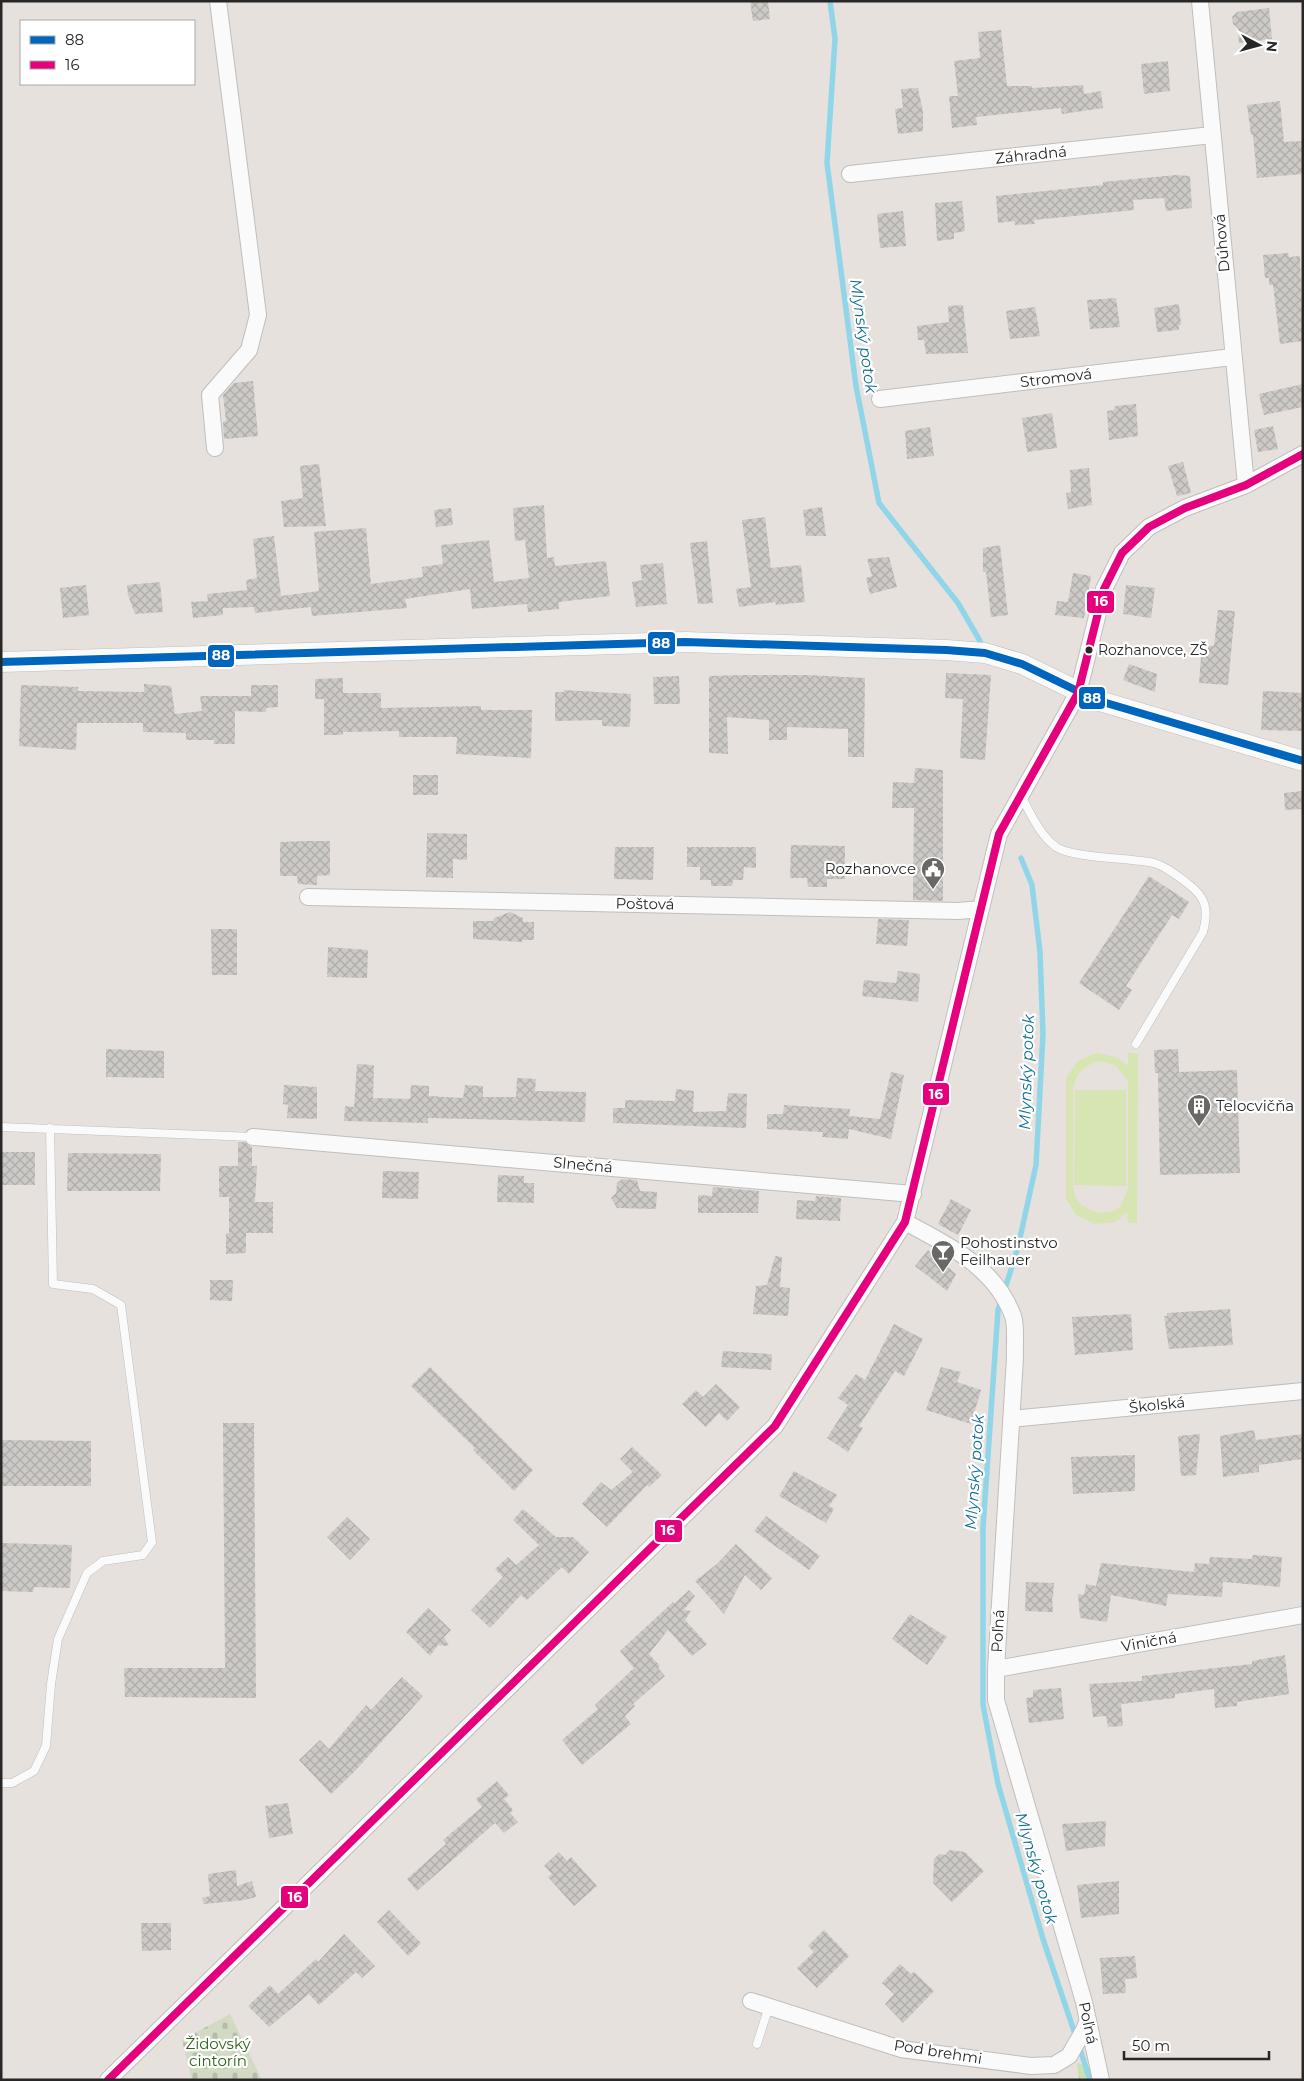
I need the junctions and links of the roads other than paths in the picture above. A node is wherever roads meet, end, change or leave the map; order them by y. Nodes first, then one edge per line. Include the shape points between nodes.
1 (218, 1) edge
2 (1200, 1) edge
3 (1212, 135) junction
4 (850, 174) dead end
5 (1232, 357) junction
6 (880, 398) dead end
7 (215, 448) dead end
8 (1303, 454) edge
9 (1246, 485) junction
10 (1, 662) edge
11 (1078, 693) junction
12 (1303, 762) edge
13 (1021, 796) junction
14 (308, 897) dead end
15 (981, 909) junction
16 (1136, 1044) dead end
17 (1, 1127) edge
18 (50, 1128) junction
19 (253, 1137) joint
20 (913, 1194) junction
21 (905, 1222) junction
22 (1303, 1391) edge
23 (1011, 1419) junction
24 (1303, 1615) edge
25 (996, 1669) junction
26 (1, 1783) edge
27 (751, 2001) dead end
28 (769, 2006) junction
29 (1086, 2025) junction
30 (757, 2044) dead end
31 (108, 2080) edge
32 (1101, 2080) edge

1 - 7 street via 258,315 249,350 210,395
2 - 3 street, Dúhová
3 - 4 street, Záhradná
3 - 5 street, Dúhová
5 - 6 street, Stromová
5 - 9 street, Dúhová
8 - 9 street
9 - 11 street via 1185,508 1149,527 1122,553 1104,589
10 - 11 street via 685,642 893,647 985,653 1022,664
11 - 12 street
11 - 13 street
13 - 15 street via 998,834
13 - 16 lane via 1042,832 1057,848 1153,863 1167,868 1199,892 1208,914 1204,932
14 - 15 street, Poštová
15 - 20 street
17 - 18 lane
18 - 19 lane
18 - 26 lane via 53,1284 94,1289 121,1305 152,1542 143,1555 103,1561 87,1573 58,1639 46,1746 34,1771 12,1783
19 - 20 street, Slnečná
20 - 21 street
21 - 23 street, Poľná via 975,1263 997,1286 1013,1317
21 - 31 street via 775,1426
22 - 23 street, Školská
23 - 25 street, Poľná
24 - 25 street, Viničná
25 - 29 street, Poľná via 992,1701
27 - 28 street, Pod brehmi
28 - 29 street, Pod brehmi via 901,2049 1031,2066 1054,2065 1069,2056
28 - 30 lane
29 - 32 street, Poľná

